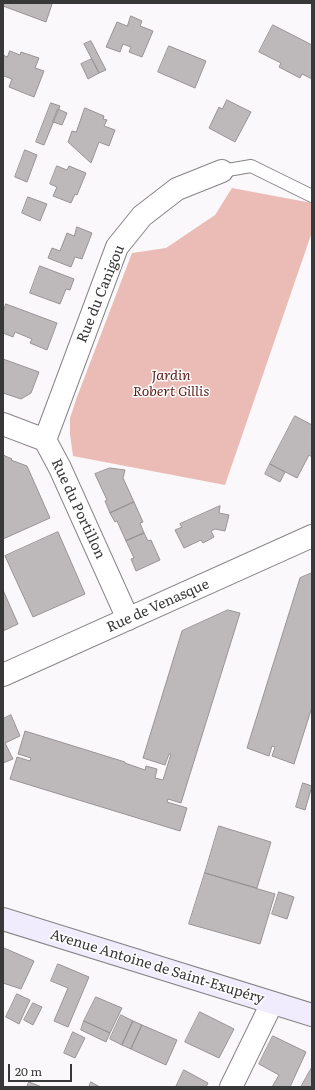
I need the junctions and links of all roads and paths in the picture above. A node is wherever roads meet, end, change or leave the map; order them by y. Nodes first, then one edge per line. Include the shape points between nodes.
1 (222, 171) joint
2 (312, 196) edge
3 (3, 424) edge
4 (44, 440) junction
5 (312, 536) edge
6 (128, 619) junction
7 (3, 675) edge
8 (3, 919) edge
9 (272, 1003) junction
10 (312, 1015) edge
11 (231, 1087) edge

1 - 2 lane via 251,166
1 - 4 street, Rue du Canigou via 177,189 142,216 118,247
3 - 4 street
4 - 6 street, Rue du Portillon via 60,468
5 - 6 street, Rue de Venasque
6 - 7 street, Rue de Venasque
8 - 9 main road, Avenue Antoine de Saint-Exupéry
9 - 10 main road, Avenue Antoine de Saint-Exupéry
9 - 11 street

